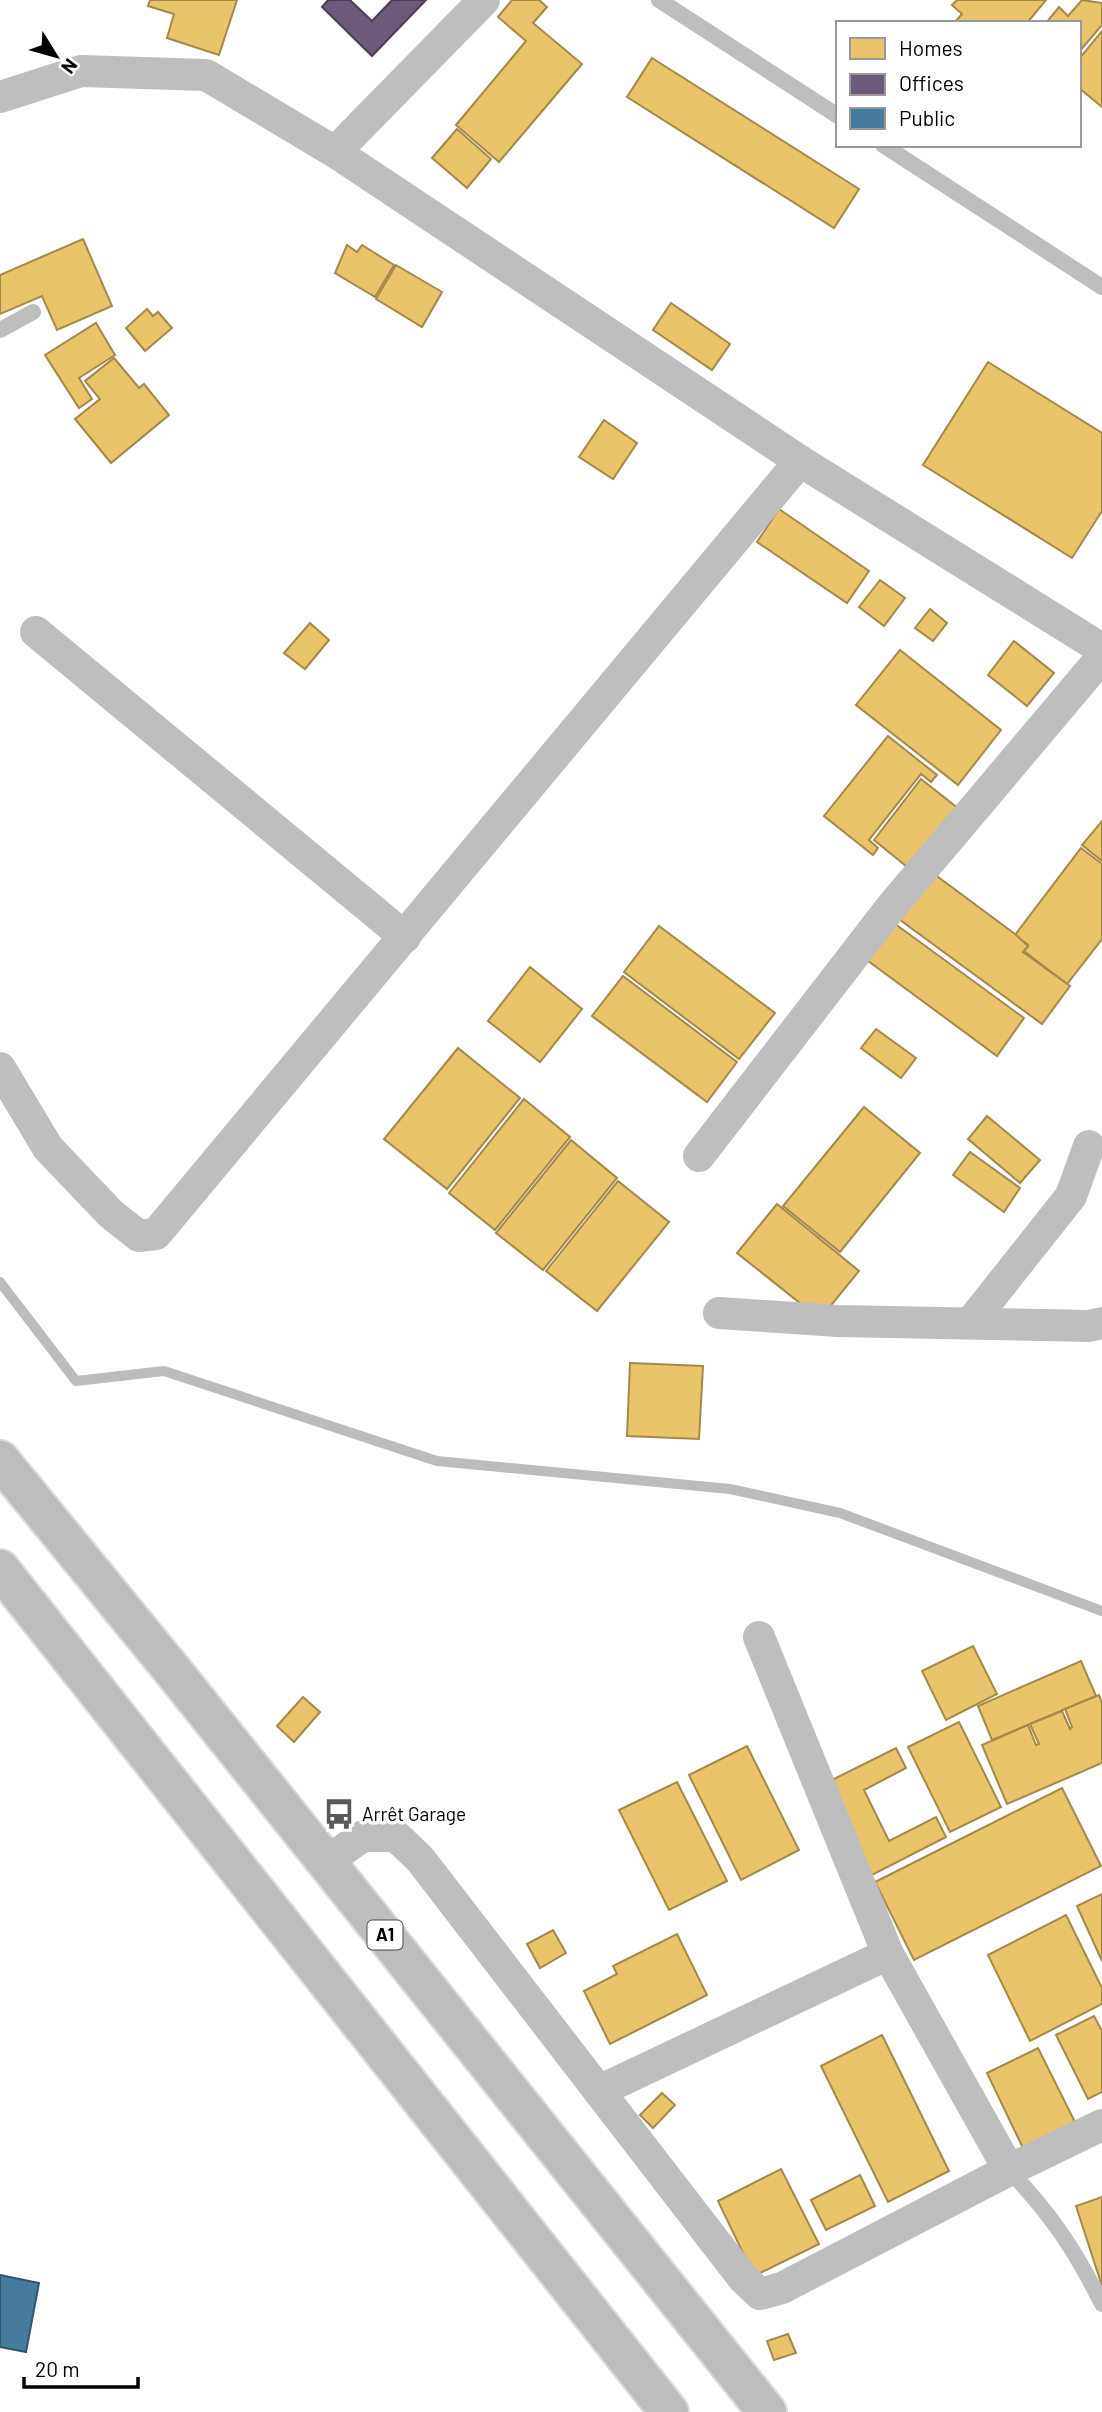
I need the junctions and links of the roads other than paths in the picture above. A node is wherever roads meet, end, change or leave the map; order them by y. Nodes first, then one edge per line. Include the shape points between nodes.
1 (484, 0) edge
2 (659, 0) edge
3 (0, 97) edge
4 (836, 115) edge
5 (886, 147) edge
6 (335, 152) junction
7 (1102, 287) edge
8 (33, 312) dead end
9 (0, 330) edge
10 (800, 461) junction
11 (36, 632) dead end
12 (1102, 649) edge
13 (1102, 657) edge
14 (405, 937) junction
15 (0, 1068) edge
16 (1089, 1146) dead end
17 (699, 1156) dead end
18 (719, 1313) dead end
19 (972, 1321) junction
20 (1102, 1323) edge
21 (0, 1460) edge
22 (0, 1569) edge
23 (760, 1637) dead end
24 (326, 1862) junction
25 (888, 1954) junction
26 (599, 2091) junction
27 (1102, 2126) edge
28 (1009, 2170) junction
29 (1102, 2304) edge
30 (669, 2412) edge
31 (767, 2412) edge

1 - 6 street
2 - 4 lane
3 - 6 street via 81,71 206,75
5 - 7 lane
6 - 10 street
8 - 9 lane
10 - 12 street
10 - 14 street
11 - 14 street
13 - 17 street via 892,906
14 - 15 street via 156,1234 139,1236 111,1214 48,1148
16 - 19 street via 1071,1196
18 - 19 street via 838,1321
19 - 20 street
21 - 24 main road, A1
22 - 30 main road
23 - 25 street
24 - 26 street via 363,1836 396,1836 420,1858
24 - 31 main road, A1
25 - 26 street
25 - 28 street
26 - 28 street via 760,2294 782,2288
27 - 28 street
28 - 29 lane via 1071,2244

